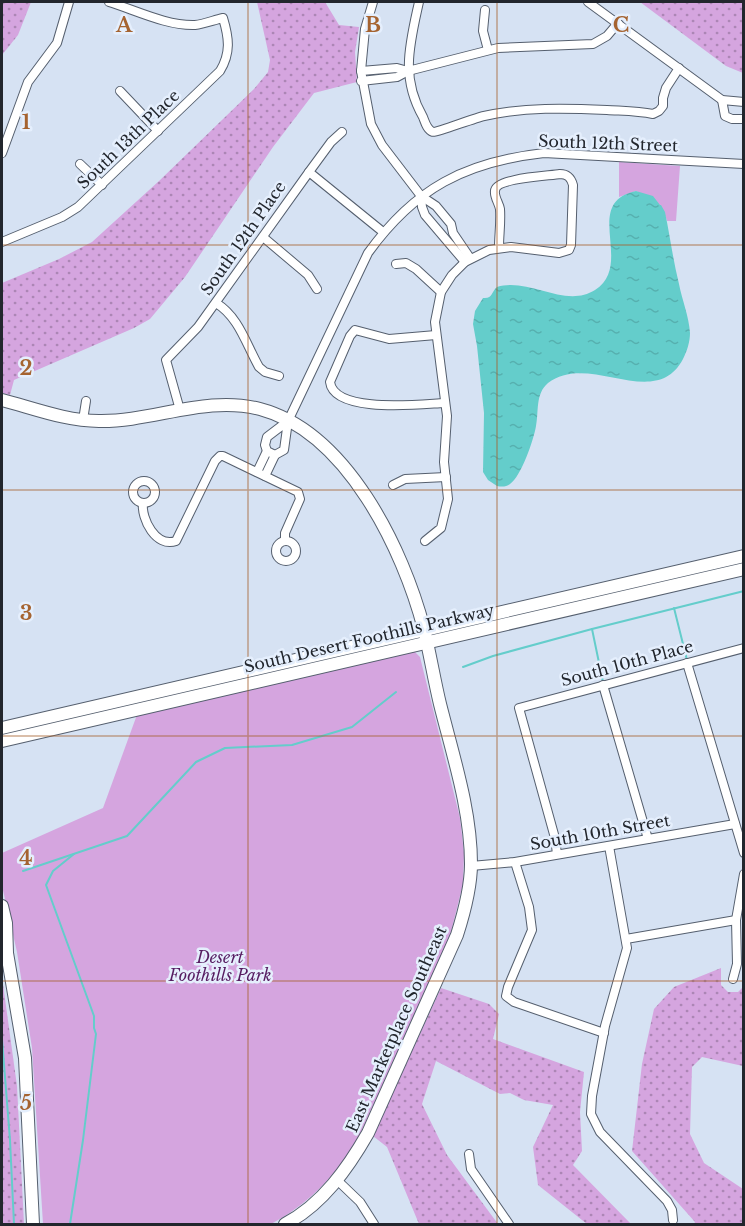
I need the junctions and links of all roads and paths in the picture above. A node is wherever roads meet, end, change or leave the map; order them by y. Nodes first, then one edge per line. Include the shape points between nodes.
1 (69, 2) edge
2 (109, 2) edge
3 (373, 2) edge
4 (419, 2) edge
5 (590, 3) edge
6 (485, 10) dead end
7 (618, 23) junction
8 (488, 50) junction
9 (679, 68) junction
10 (386, 69) junction
11 (360, 71) junction
12 (408, 71) junction
13 (387, 79) junction
14 (362, 81) junction
15 (120, 91) dead end
16 (723, 100) junction
17 (744, 102) edge
18 (744, 119) edge
19 (158, 131) junction
20 (342, 132) dead end
21 (2, 153) edge
22 (80, 164) dead end
23 (744, 164) edge
24 (309, 171) junction
25 (102, 185) junction
26 (421, 196) junction
27 (444, 216) junction
28 (433, 225) junction
29 (383, 232) junction
30 (263, 237) junction
31 (2, 239) edge
32 (499, 247) junction
33 (468, 260) junction
34 (396, 264) dead end
35 (316, 289) dead end
36 (441, 292) junction
37 (216, 303) junction
38 (436, 335) junction
39 (279, 376) dead end
40 (2, 400) edge
41 (86, 401) dead end
42 (444, 403) junction
43 (180, 410) junction
44 (83, 420) junction
45 (288, 421) junction
46 (271, 453) junction
47 (261, 474) junction
48 (446, 477) junction
49 (393, 485) dead end
50 (143, 503) dead end
51 (285, 541) dead end
52 (425, 542) dead end
53 (744, 556) edge
54 (744, 569) edge
55 (425, 636) junction
56 (744, 648) edge
57 (687, 663) junction
58 (603, 684) junction
59 (2, 728) edge
60 (2, 741) edge
61 (735, 824) junction
62 (648, 839) junction
63 (609, 846) junction
64 (744, 853) edge
65 (557, 854) junction
66 (515, 862) junction
67 (471, 866) junction
68 (743, 878) edge
69 (2, 906) edge
70 (736, 920) junction
71 (626, 939) junction
72 (4, 947) edge
73 (733, 979) dead end
74 (604, 1033) junction
75 (469, 1154) dead end
76 (337, 1180) junction
77 (673, 1220) dead end
78 (33, 1224) edge
79 (285, 1224) edge
80 (374, 1224) edge
81 (509, 1224) edge

1 - 21 street via 57,43 28,82
2 - 19 street, South 13th Place via 179,23 195,25 222,18 228,58 220,71
3 - 11 street
4 - 12 street
5 - 7 street
6 - 8 street via 483,31
7 - 8 street via 607,36 592,44
7 - 9 street
8 - 12 street
9 - 12 street via 666,88 663,106 653,114 535,108 481,116 446,127 440,133 429,130 414,100
9 - 16 street
10 - 11 street
10 - 12 street
10 - 13 street
11 - 14 street
12 - 13 street
13 - 14 street
14 - 26 street via 371,124
15 - 19 street
16 - 17 street
16 - 18 street via 725,116
19 - 25 street, South 13th Place
20 - 24 street, South 12th Place
22 - 25 street
23 - 26 street, South 12th Street via 544,153 472,167
24 - 29 street
24 - 30 street, South 12th Place
25 - 31 street, South 13th Place via 62,217
26 - 27 street
26 - 28 street via 422,207
26 - 29 street, South 12th Street
27 - 28 street
27 - 33 street
28 - 33 street
29 - 45 street, South 12th Street via 357,274
30 - 35 street via 308,275
30 - 37 street, South 12th Place
32 - 32 street via 496,187 510,181 566,174 573,185 569,250 559,253
32 - 33 street
33 - 36 street via 452,274
34 - 36 street via 406,263 416,269
36 - 38 street
37 - 39 street via 234,320 259,367
37 - 43 street, South 12th Place via 166,360
38 - 42 street
38 - 42 street via 389,339 355,330 330,382 331,388 342,396 375,405
40 - 44 street
41 - 44 street
42 - 48 street
43 - 44 street via 117,420
43 - 45 street via 242,407 259,409
45 - 46 street, South 12th Street via 285,446 281,452
45 - 46 street, South 12th Street via 267,437 265,445
45 - 55 street, East Marketplace Southeast via 317,438 345,467 375,513 400,561
46 - 47 street, South 12th Street
47 - 50 street via 220,456 178,539 172,543 152,532 142,510
47 - 51 street via 300,495
48 - 49 street via 405,479
48 - 52 street via 447,499 441,528
53 - 55 street, South Desert Foothills Parkway
54 - 55 street, South Desert Foothills Parkway
55 - 59 street, South Desert Foothills Parkway
55 - 60 street, South Desert Foothills Parkway
55 - 67 street, East Marketplace Southeast via 465,808
56 - 57 street, South 10th Place
57 - 58 street, South 10th Place
57 - 61 street
58 - 62 street
58 - 65 street, South 10th Place via 519,708
61 - 62 street, South 10th Street
61 - 64 street
62 - 63 street, South 10th Street
63 - 65 street, South 10th Street
63 - 71 street
65 - 66 street, South 10th Street
66 - 67 street, South 10th Street
66 - 74 street via 532,930 506,996
67 - 76 street, East Marketplace Southeast via 457,935 370,1130
68 - 70 street
69 - 72 street via 6,923
70 - 71 street
70 - 73 street via 737,964
71 - 74 street via 627,948
72 - 78 street via 25,1058
74 - 77 street via 590,1106 593,1122 667,1201
75 - 81 street via 471,1169
76 - 79 street, East Marketplace Southeast via 311,1207
76 - 80 street via 360,1202

